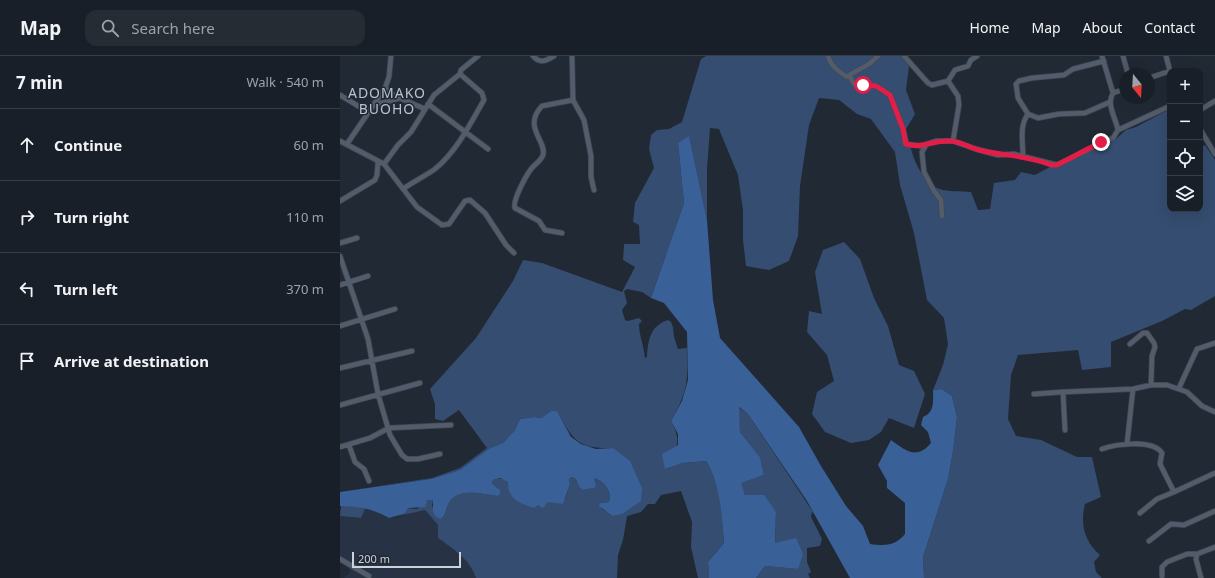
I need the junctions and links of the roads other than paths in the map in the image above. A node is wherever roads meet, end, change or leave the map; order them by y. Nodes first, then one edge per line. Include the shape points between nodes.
1 (391, 56) edge
2 (478, 56) edge
3 (533, 56) edge
4 (554, 56) edge
5 (572, 56) edge
6 (828, 56) edge
7 (878, 56) edge
8 (904, 56) edge
9 (977, 56) edge
10 (1123, 56) edge
11 (1166, 56) edge
12 (1103, 58) edge
13 (1126, 68) edge
14 (1169, 68) edge
15 (1167, 72) edge
16 (460, 74) junction
17 (851, 74) junction
18 (1155, 76) edge
19 (948, 81) junction
20 (385, 88) junction
21 (1119, 91) edge
22 (1113, 93) junction
23 (340, 95) edge
24 (400, 98) junction
25 (573, 100) junction
26 (1215, 101) edge
27 (1110, 102) junction
28 (428, 104) junction
29 (374, 105) junction
30 (1167, 107) edge
31 (1203, 108) edge
32 (425, 109) junction
33 (368, 112) junction
34 (1028, 114) junction
35 (1118, 130) junction
36 (465, 132) junction
37 (1203, 134) edge
38 (340, 141) edge
39 (953, 141) junction
40 (347, 144) junction
41 (926, 145) junction
42 (488, 149) dead end
43 (1215, 154) edge
44 (1024, 157) junction
45 (378, 161) junction
46 (384, 164) junction
47 (403, 189) junction
48 (594, 190) dead end
49 (340, 201) edge
50 (942, 216) dead end
51 (562, 232) dead end
52 (357, 238) dead end
53 (340, 243) edge
54 (514, 253) dead end
55 (340, 256) edge
56 (368, 276) dead end
57 (348, 283) junction
58 (340, 285) edge
59 (395, 309) dead end
60 (361, 320) junction
61 (340, 326) edge
62 (1130, 344) dead end
63 (1215, 344) edge
64 (412, 351) dead end
65 (372, 360) junction
66 (340, 368) edge
67 (420, 383) dead end
68 (1151, 385) junction
69 (1179, 388) junction
70 (1133, 389) junction
71 (1063, 392) junction
72 (378, 394) junction
73 (1034, 394) dead end
74 (340, 405) edge
75 (1215, 412) edge
76 (451, 425) dead end
77 (389, 428) junction
78 (1065, 430) dead end
79 (1127, 444) junction
80 (349, 445) junction
81 (340, 446) edge
82 (1102, 449) dead end
83 (440, 454) dead end
84 (1215, 473) edge
85 (369, 481) dead end
86 (1174, 492) junction
87 (1215, 511) edge
88 (1140, 513) dead end
89 (1149, 541) dead end
90 (1215, 547) edge
91 (1197, 554) junction
92 (340, 559) edge
93 (369, 576) dead end
94 (1162, 576) dead end
95 (1202, 578) edge

1 - 20 street
2 - 16 street via 461,70
3 - 4 street via 538,61 543,61
5 - 25 street
6 - 17 street via 831,64 841,73 847,76
7 - 17 street
8 - 19 street via 928,83 932,85
9 - 19 street via 968,66 955,70
10 - 13 street
11 - 14 street
12 - 22 street
12 - 34 street via 1064,75 1017,82 1018,98
15 - 18 street
16 - 28 street via 441,88
16 - 36 street via 484,97
17 - 41 street via 854,84 876,86 890,95 906,144
19 - 39 street via 958,96 959,105
20 - 24 street
20 - 29 street
21 - 22 street
22 - 27 street
23 - 33 street
24 - 29 street
24 - 32 street
25 - 48 street via 584,120
25 - 51 street via 542,106 539,109 534,132 543,154 518,192 514,206 539,221 545,230
26 - 31 street
27 - 34 street via 1084,113 1038,118
27 - 35 street
28 - 32 street
28 - 36 street
29 - 33 street
30 - 35 street
32 - 46 street via 411,132
33 - 40 street
34 - 44 street via 1022,126
35 - 44 street via 1113,138 1057,165
36 - 42 street
36 - 47 street via 443,161
37 - 43 street
38 - 40 street
39 - 41 street via 936,141
39 - 44 street via 998,154
40 - 45 street
41 - 50 street via 922,152 924,172 941,200
45 - 46 street
45 - 49 street via 375,180
46 - 47 street
47 - 54 street via 417,207 442,225 449,224 465,201 470,200 485,213
52 - 53 street
55 - 57 street
56 - 57 street
57 - 58 street
57 - 60 street
59 - 60 street
60 - 61 street
60 - 65 street
62 - 68 street via 1143,333 1147,333 1154,343
63 - 69 street via 1197,349
64 - 65 street
65 - 66 street
65 - 72 street
67 - 72 street
68 - 69 street
68 - 70 street
69 - 75 street via 1202,406
70 - 71 street
70 - 79 street
71 - 73 street
71 - 78 street
72 - 74 street
72 - 77 street
76 - 77 street
77 - 80 street
77 - 83 street via 390,435 402,455 407,458 418,459
79 - 82 street
79 - 86 street via 1149,445 1159,449 1162,453 1160,464
80 - 81 street
80 - 85 street via 355,462 364,469
84 - 86 street
86 - 88 street via 1157,499
87 - 89 street via 1184,525 1170,524
90 - 91 street
91 - 94 street via 1187,554 1167,562 1162,567
91 - 95 street
92 - 93 street

